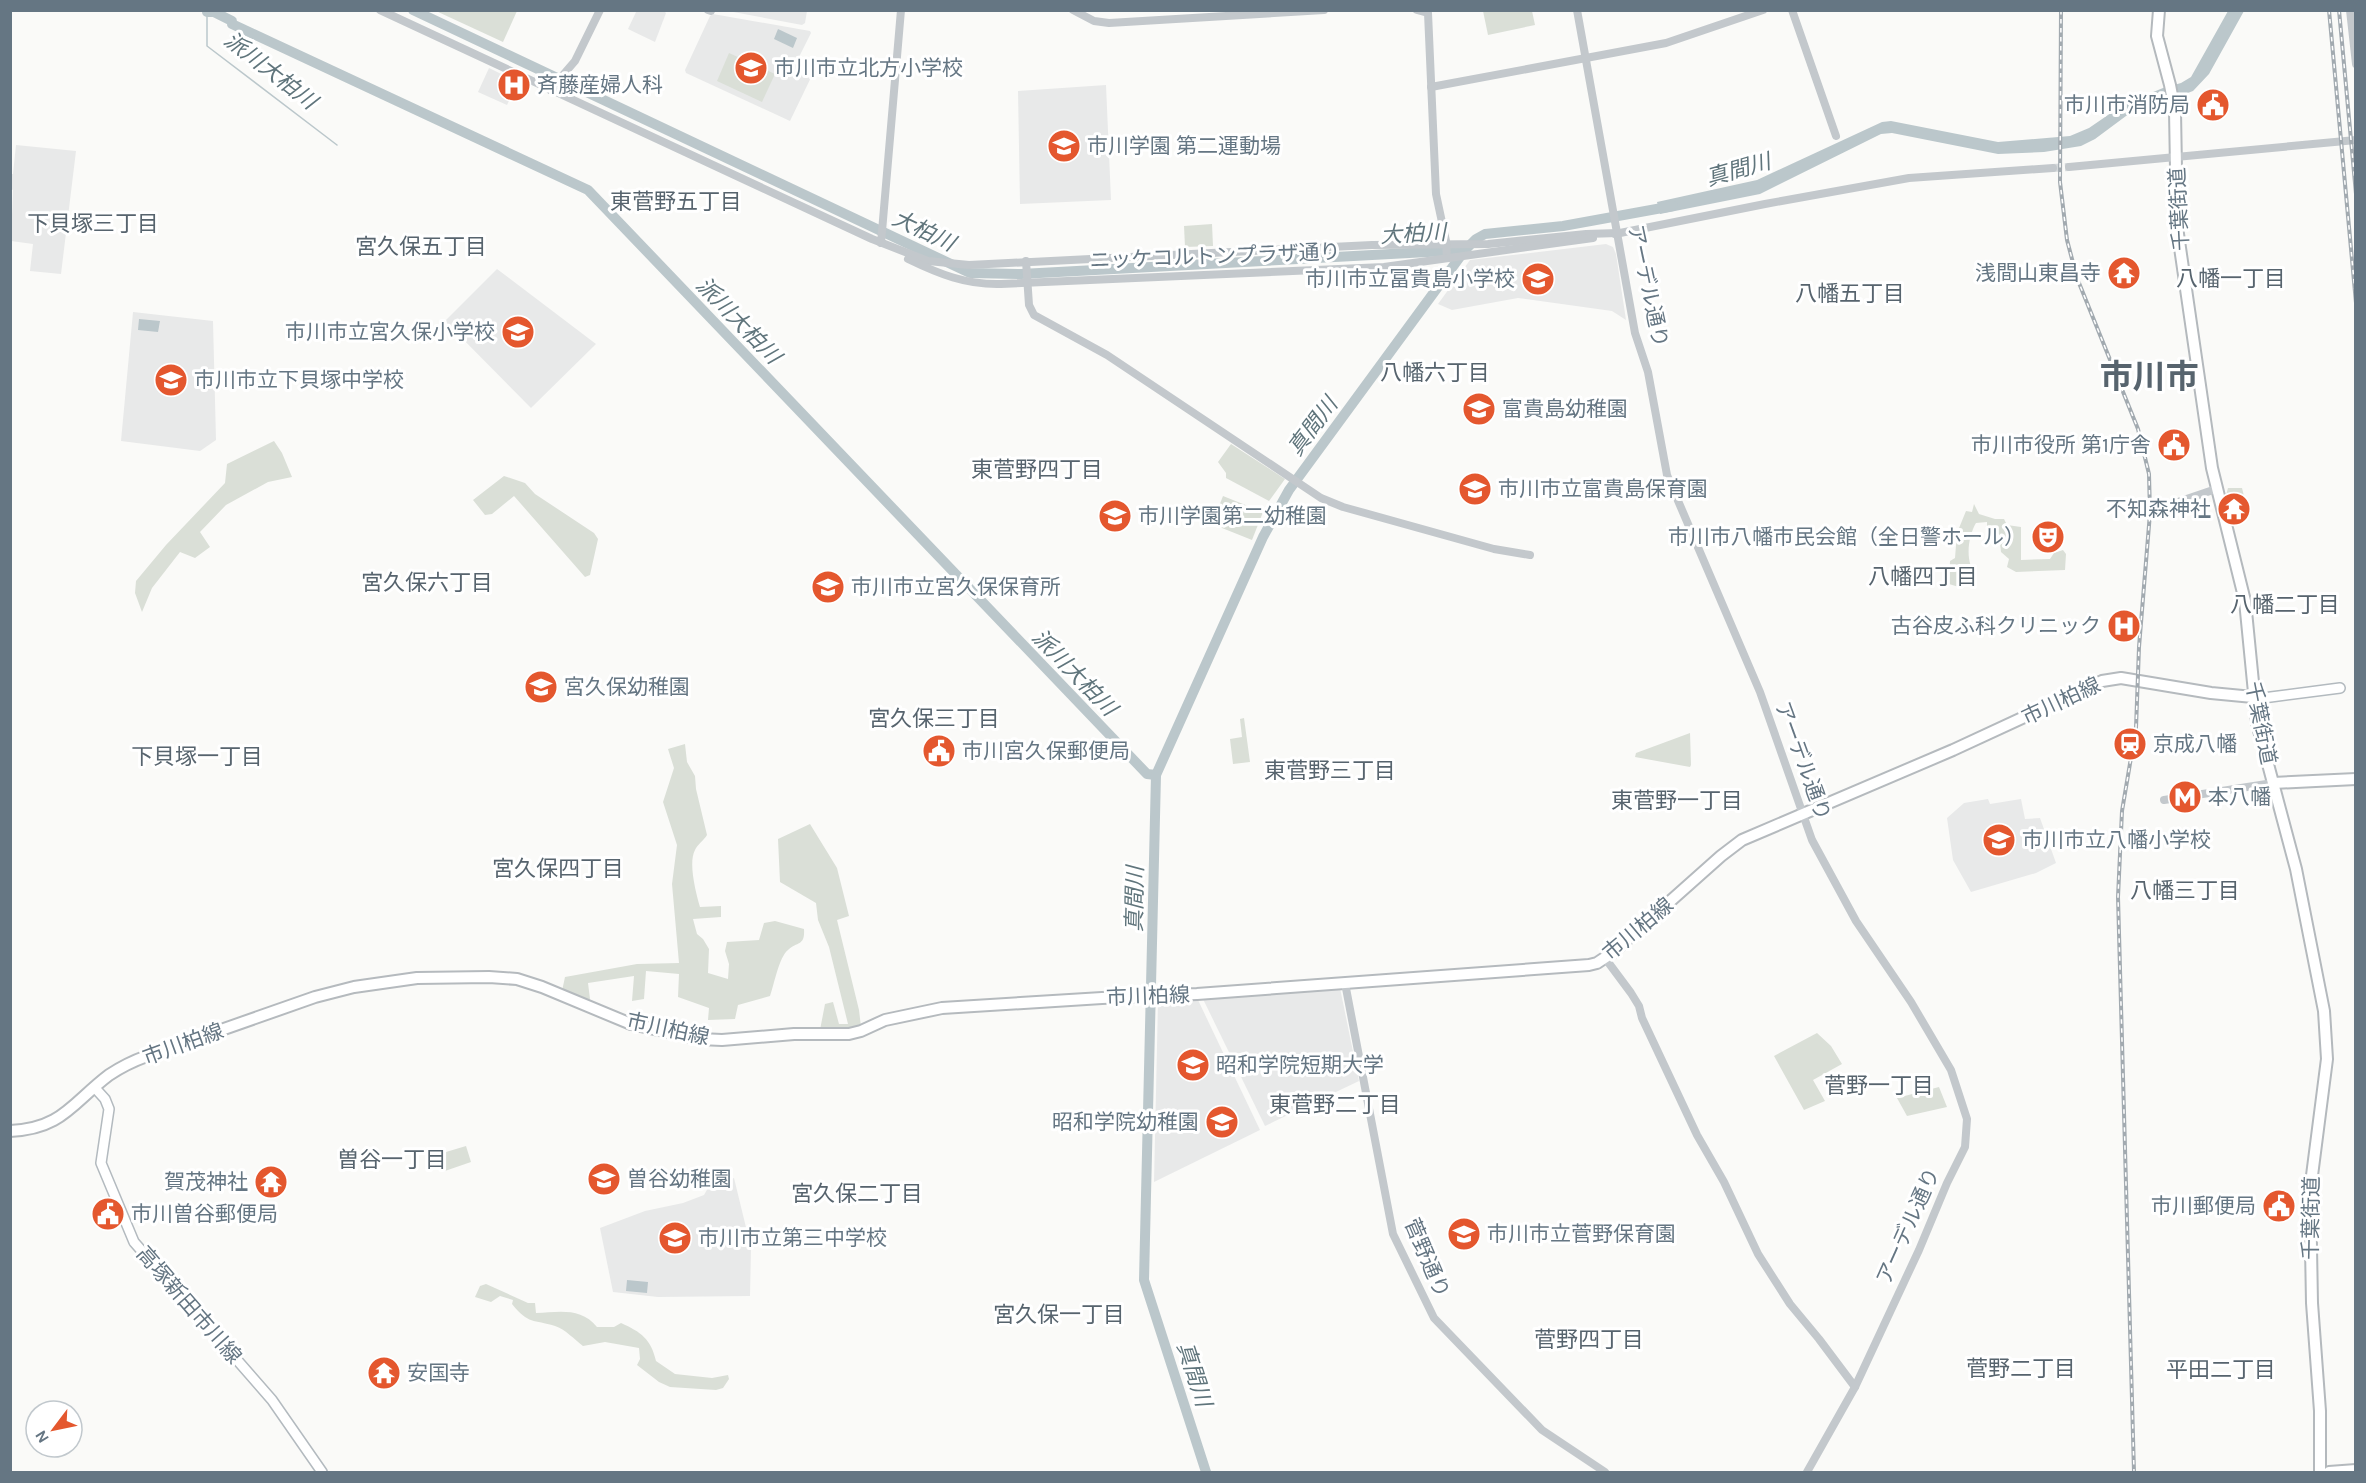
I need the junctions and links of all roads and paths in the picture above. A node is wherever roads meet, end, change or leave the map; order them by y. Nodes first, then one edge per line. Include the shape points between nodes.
1 (380, 10) edge
2 (600, 10) edge
3 (901, 10) edge
4 (1073, 10) edge
5 (1324, 10) edge
6 (1417, 10) edge
7 (1577, 10) edge
8 (1763, 10) edge
9 (1792, 10) edge
10 (2159, 10) edge
11 (2350, 10) edge
12 (1586, 58) junction
13 (2355, 64) edge
14 (1431, 87) junction
15 (553, 88) junction
16 (1836, 136) dead end
17 (2355, 140) edge
18 (2176, 158) junction
19 (2069, 167) tunnel mouth
20 (2053, 168) tunnel mouth
21 (1618, 233) junction
22 (882, 240) junction
23 (1450, 246) junction
24 (891, 247) junction
25 (1450, 258) junction
26 (1027, 263) junction
27 (1028, 280) junction
28 (2216, 489) junction
29 (2160, 508) dead end
30 (1530, 555) dead end
31 (2340, 688) dead end
32 (2253, 697) junction
33 (2355, 779) edge
34 (2273, 783) junction
35 (2164, 800) dead end
36 (1803, 815) junction
37 (1605, 958) junction
38 (1345, 983) junction
39 (95, 1088) junction
40 (10, 1131) edge
41 (1855, 1387) junction
42 (2355, 1470) edge
43 (322, 1473) edge
44 (1605, 1473) edge
45 (1807, 1473) edge
46 (2320, 1473) edge
47 (2329, 1473) edge

1 - 15 street, ニッケコルトンプラザ通り
2 - 15 street via 579,54
3 - 22 street
4 - 5 street via 1094,21 1109,23
6 - 14 street via 1428,13
7 - 12 street, アーデル通り
8 - 12 street via 1666,43
9 - 16 street
10 - 18 main road, 千葉街道 via 2157,36 2174,102
11 - 13 street
12 - 14 street
12 - 21 street, アーデル通り
14 - 23 street via 1436,194
15 - 22 street, ニッケコルトンプラザ通り
17 - 18 street
18 - 19 street
18 - 28 main road, 千葉街道 via 2177,227
20 - 21 street, ニッケコルトンプラザ通り via 1909,178
21 - 23 street, ニッケコルトンプラザ通り
21 - 25 street, ニッケコルトンプラザ通り
21 - 36 street, アーデル通り via 1635,333 1648,372 1667,475 1755,681
22 - 24 street, ニッケコルトンプラザ通り
23 - 25 street
23 - 26 street, ニッケコルトンプラザ通り via 1372,245
24 - 26 street, ニッケコルトンプラザ通り via 939,264
24 - 27 street, ニッケコルトンプラザ通り via 935,272 963,281 987,284
25 - 27 street, ニッケコルトンプラザ通り via 1384,267
26 - 27 street
27 - 30 street via 1029,305 1034,315 1107,355 1328,502 1494,549
28 - 29 street
28 - 32 main road, 千葉街道 via 2246,601
31 - 32 main road
32 - 34 main road, 千葉街道
32 - 36 main road, 市川柏線 via 2107,679
33 - 34 main road
34 - 35 street
34 - 46 main road, 千葉街道 via 2304,902 2326,1034 2327,1059 2310,1191
36 - 37 main road, 市川柏線 via 1755,833 1731,848
36 - 41 street, アーデル通り via 1820,856 1856,921 1951,1070 1967,1119 1965,1147
37 - 38 main road, 市川柏線 via 1589,965
37 - 41 street via 1638,1005 1697,1135 1758,1254 1790,1304
38 - 39 main road, 市川柏線 via 942,1008 885,1020 849,1034 711,1040 631,1024 516,979 417,978 315,997 129,1063
38 - 44 street, 菅野通り via 1393,1234 1434,1318 1542,1430
39 - 40 main road, 市川柏線 via 54,1122
39 - 43 main road, 高塚新田市川線 via 109,1109 101,1163 134,1242 272,1400
41 - 45 street, アーデル通り
42 - 47 main road

